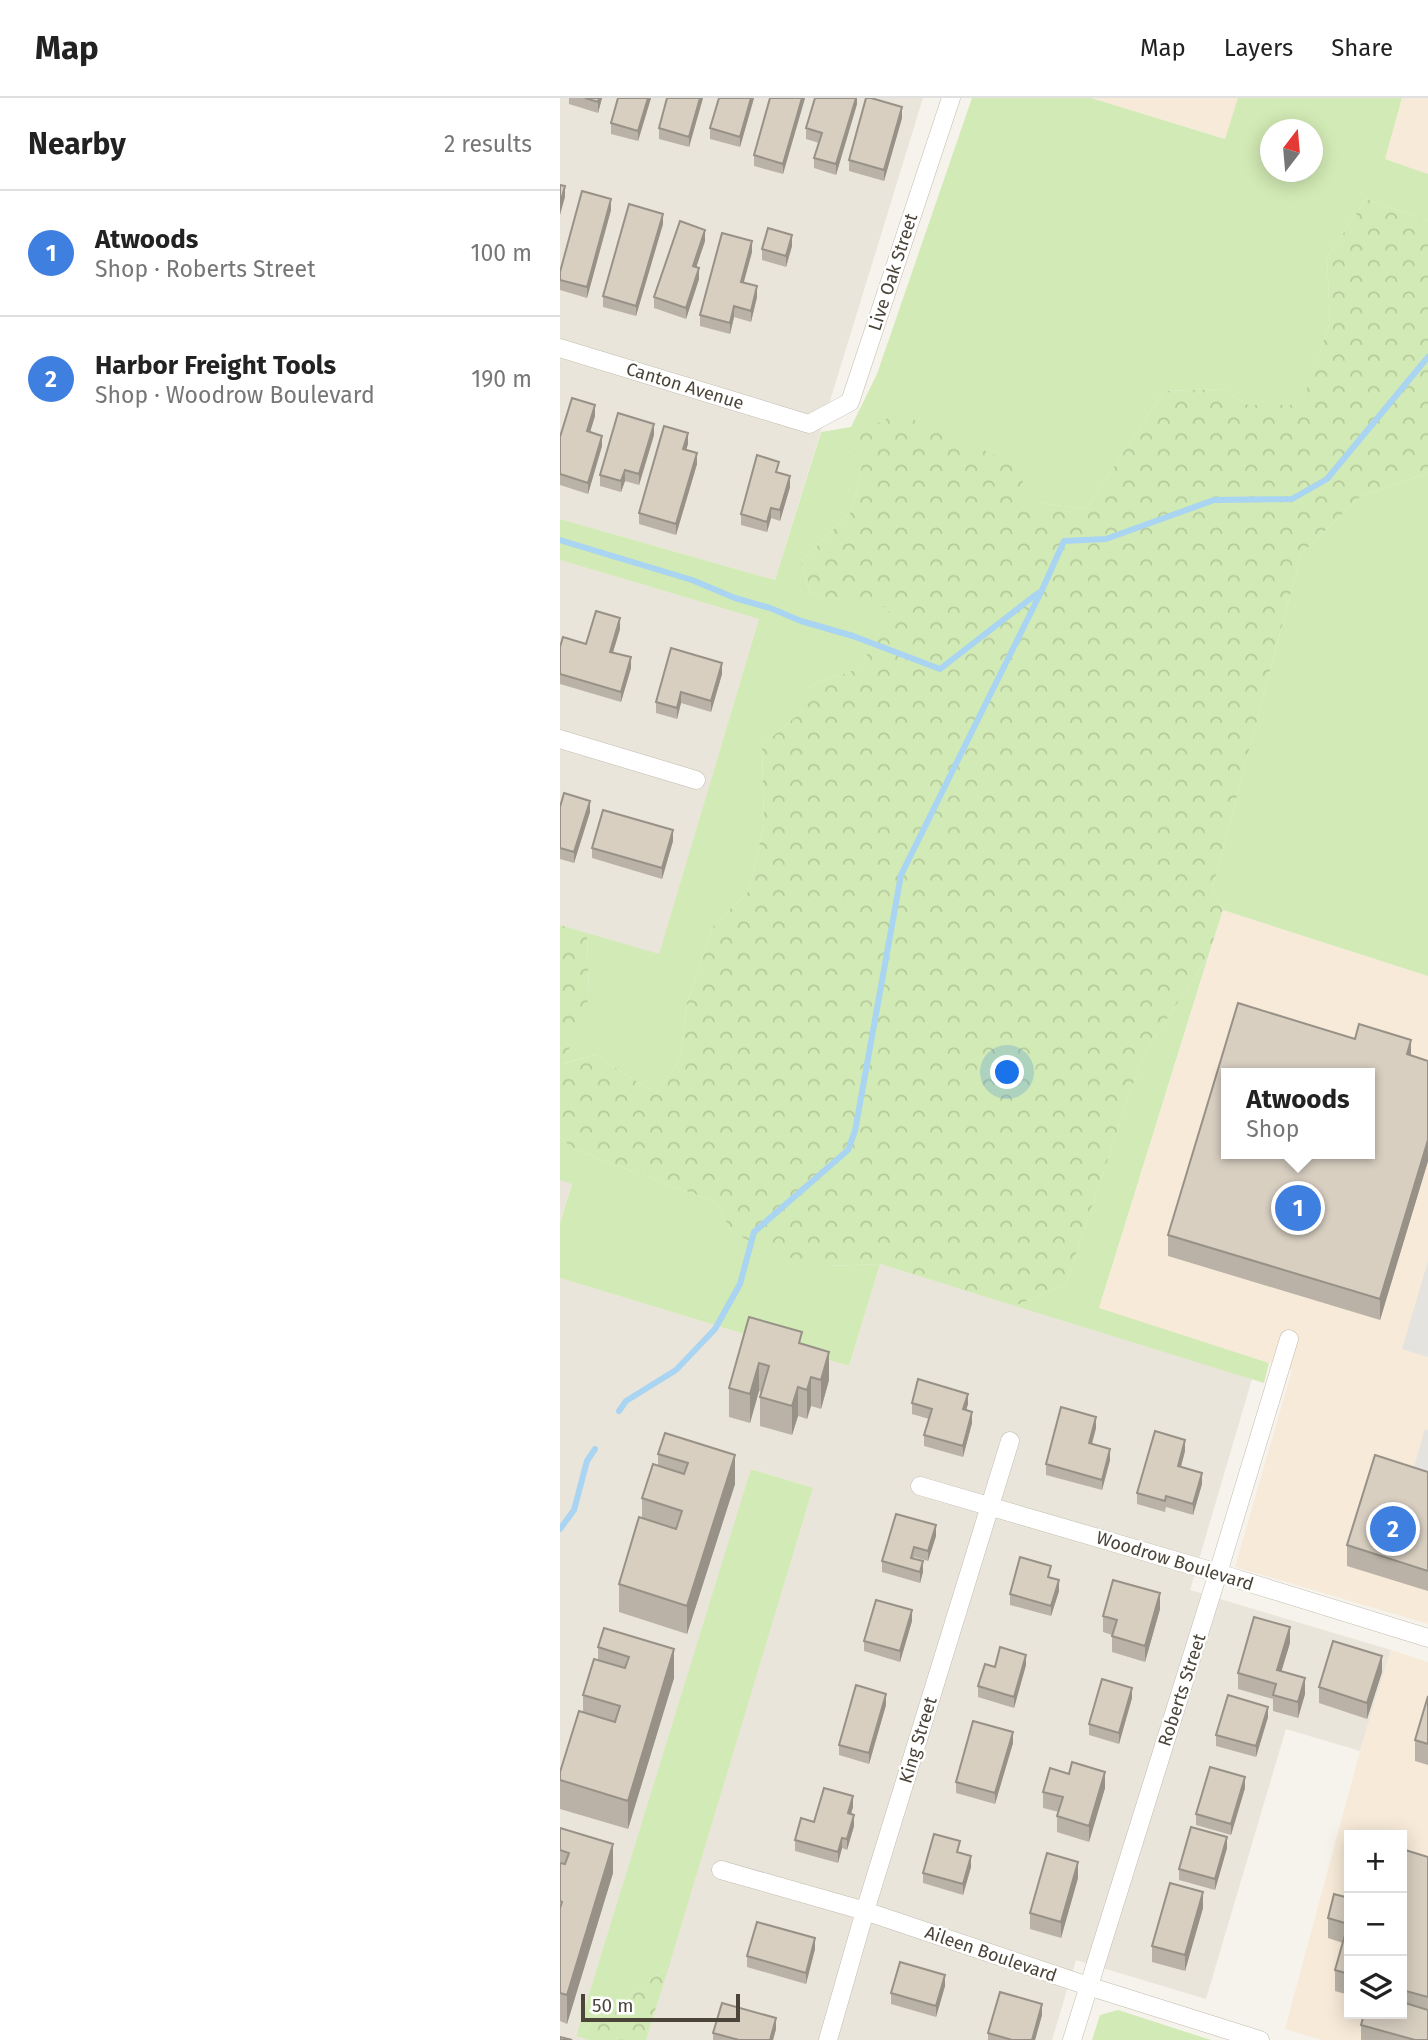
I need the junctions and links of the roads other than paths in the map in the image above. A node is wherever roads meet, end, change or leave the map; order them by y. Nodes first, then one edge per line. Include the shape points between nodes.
1 (951, 98) edge
2 (560, 348) edge
3 (809, 424) joint
4 (560, 739) edge
5 (696, 780) dead end
6 (1289, 1339) dead end
7 (1010, 1441) dead end
8 (920, 1486) dead end
9 (990, 1507) junction
10 (1218, 1573) junction
11 (1428, 1638) edge
12 (721, 1870) dead end
13 (865, 1911) junction
14 (1087, 1986) junction
15 (828, 2040) edge
16 (1072, 2040) edge
17 (1260, 2040) edge

1 - 3 street, Live Oak Street via 850,402
2 - 3 street, Canton Avenue
4 - 5 street
6 - 10 street, Roberts Street
7 - 9 street, King Street
8 - 9 street, Woodrow Boulevard
9 - 10 street, Woodrow Boulevard
9 - 13 street, King Street
10 - 11 street, Woodrow Boulevard
10 - 14 street, Roberts Street
12 - 13 street, Aileen Boulevard
13 - 14 street, Aileen Boulevard
13 - 15 street, King Street
14 - 16 street, Roberts Street
14 - 17 street, Aileen Boulevard

